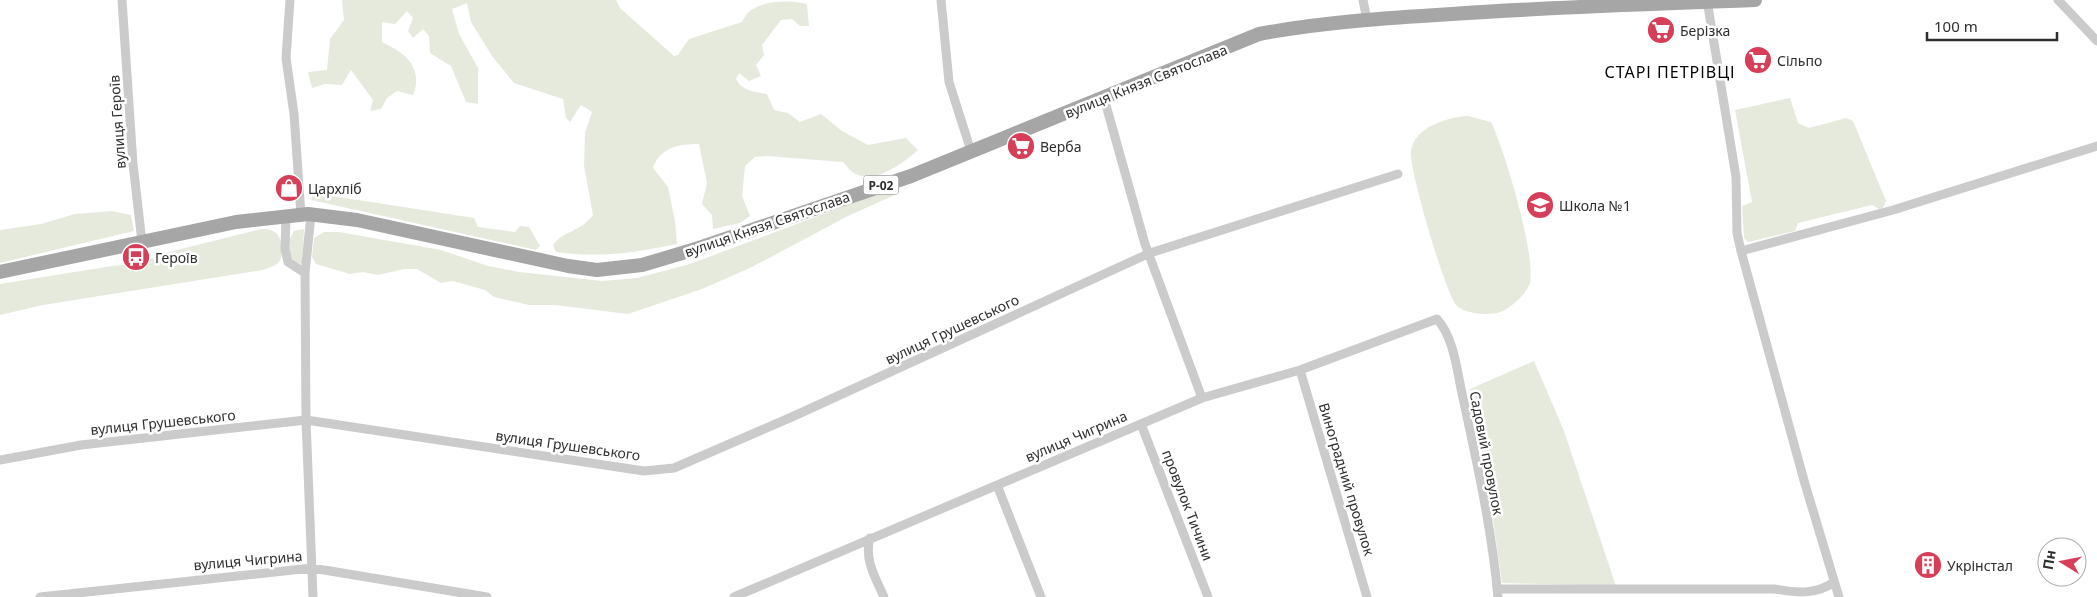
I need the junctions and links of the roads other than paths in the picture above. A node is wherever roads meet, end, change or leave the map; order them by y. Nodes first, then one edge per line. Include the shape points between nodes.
1 (122, 0) edge
2 (290, 0) edge
3 (940, 0) edge
4 (1363, 0) edge
5 (1707, 0) edge
6 (1755, 0) edge
7 (2058, 0) edge
8 (1642, 2) edge
9 (1367, 20) junction
10 (2097, 41) edge
11 (1104, 98) junction
12 (2097, 146) edge
13 (970, 152) junction
14 (1398, 174) dead end
15 (306, 215) junction
16 (286, 216) junction
17 (142, 242) junction
18 (1741, 251) junction
19 (1150, 253) junction
20 (0, 272) edge
21 (305, 272) junction
22 (1437, 319) joint
23 (1300, 370) junction
24 (1202, 398) junction
25 (306, 420) junction
26 (1141, 424) junction
27 (0, 460) edge
28 (997, 485) junction
29 (870, 538) junction
30 (312, 568) junction
31 (1834, 582) junction
32 (1627, 592) edge
33 (1497, 593) edge
34 (1775, 593) edge
35 (40, 597) edge
36 (313, 597) edge
37 (487, 597) edge
38 (734, 597) edge
39 (884, 597) edge
40 (1041, 597) edge
41 (1208, 597) edge
42 (1368, 597) edge
43 (1839, 597) edge

1 - 17 street, вулиця Героїв via 133,164
2 - 15 street via 286,58
3 - 13 street via 948,82
4 - 9 street
5 - 6 main road, вулиця Князя Святослава / Р-02
5 - 8 main road, вулиця Князя Святослава / Р-02
5 - 18 street via 1736,176 1737,233
7 - 10 street
8 - 9 main road, вулиця Князя Святослава / Р-02
9 - 11 main road, вулиця Князя Святослава / Р-02 via 1305,25 1259,34
11 - 13 main road, вулиця Князя Святослава / Р-02
11 - 19 street
12 - 18 street via 1893,210
13 - 15 main road, вулиця Князя Святослава / Р-02 via 910,176 699,248 642,265 597,270 356,220
14 - 19 street, вулиця Грушевського
15 - 16 main road, вулиця Князя Святослава / Р-02
15 - 21 street
16 - 17 main road, вулиця Князя Святослава / Р-02 via 236,222
16 - 21 street via 288,262
17 - 20 main road, вулиця Князя Святослава / Р-02
18 - 31 street
19 - 24 street
19 - 25 street, вулиця Грушевського via 674,468 644,471
21 - 25 street
22 - 23 street, вулиця Чигрина
22 - 33 street, Садовий провулок via 1444,326 1452,350 1465,408
23 - 24 street, вулиця Чигрина
23 - 42 street, Виноградний провулок
24 - 26 street, вулиця Чигрина
25 - 27 street, вулиця Грушевського via 81,446
25 - 30 street
26 - 28 street, вулиця Чигрина
26 - 41 street, провулок Тичини
28 - 29 street, вулиця Чигрина
28 - 40 street
29 - 38 street, вулиця Чигрина
29 - 39 street via 868,560
30 - 35 street, вулиця Чигрина
30 - 36 street
30 - 37 street, вулиця Чигрина
31 - 34 street via 1818,591
31 - 43 street
32 - 33 street
32 - 34 street

